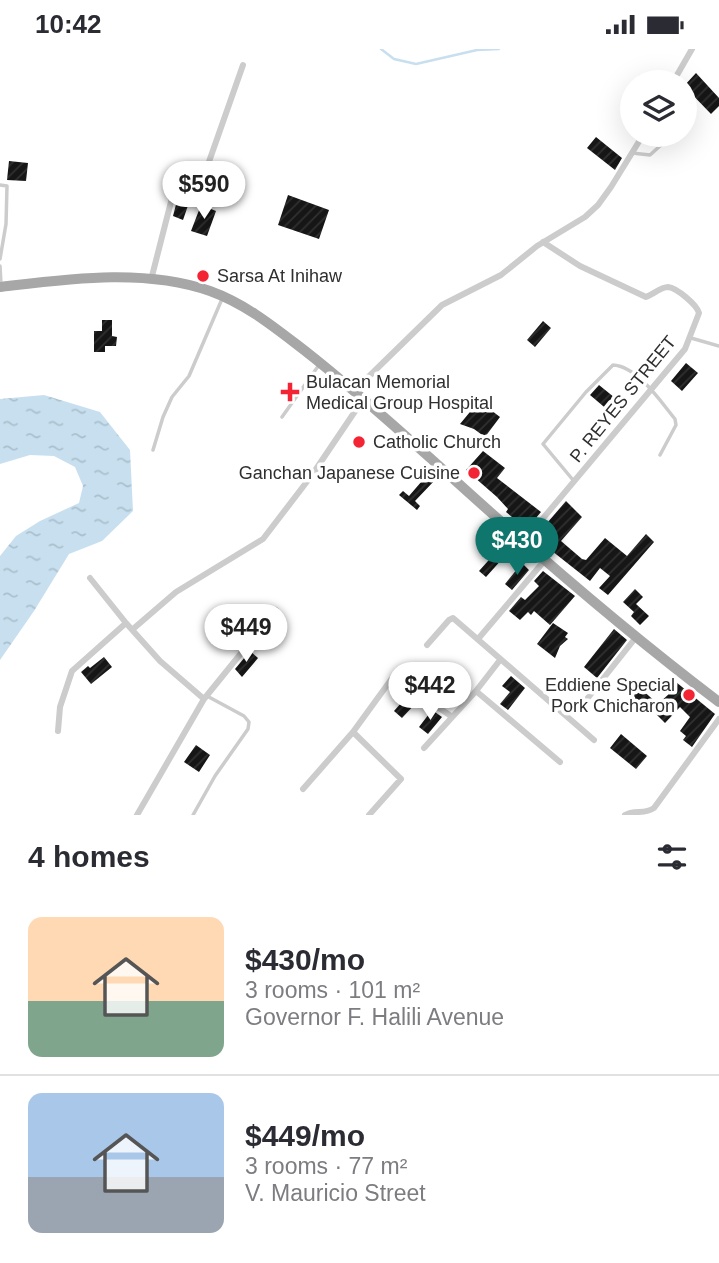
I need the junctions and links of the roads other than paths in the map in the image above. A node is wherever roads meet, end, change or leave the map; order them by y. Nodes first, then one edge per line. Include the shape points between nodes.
1 (692, 49) edge
2 (243, 65) dead end
3 (680, 70) edge
4 (636, 147) edge
5 (659, 147) edge
6 (632, 153) junction
7 (0, 185) edge
8 (543, 242) junction
9 (0, 259) edge
10 (0, 266) edge
11 (151, 280) junction
12 (1, 286) edge
13 (223, 297) junction
14 (690, 338) junction
15 (719, 346) edge
16 (321, 363) junction
17 (651, 389) junction
18 (359, 394) junction
19 (282, 417) dead end
20 (153, 450) dead end
21 (660, 455) dead end
22 (575, 481) junction
23 (524, 541) junction
24 (545, 559) junction
25 (90, 578) dead end
26 (276, 610) dead end
27 (126, 623) junction
28 (134, 629) junction
29 (637, 636) junction
30 (478, 639) junction
31 (427, 645) dead end
32 (500, 660) junction
33 (476, 691) junction
34 (205, 698) junction
35 (718, 698) edge
36 (579, 709) dead end
37 (451, 716) junction
38 (719, 719) edge
39 (58, 731) dead end
40 (354, 733) junction
41 (594, 740) dead end
42 (424, 748) dead end
43 (559, 762) dead end
44 (303, 789) dead end
45 (137, 815) edge
46 (193, 815) edge
47 (369, 815) edge
48 (625, 815) edge

1 - 3 street
2 - 11 street via 205,173 195,180 182,180 174,190
4 - 6 street
5 - 6 lane via 650,155
6 - 8 street via 598,205
7 - 9 lane via 7,186
8 - 14 street, P. REYES STREET via 640,295 646,297 669,287 698,308
8 - 18 street via 501,275 442,305
10 - 12 lane
11 - 12 main road via 105,278
11 - 13 main road
13 - 16 main road via 248,308
13 - 20 lane via 189,376 167,407
14 - 15 lane
14 - 17 street, P. REYES STREET
16 - 18 main road
16 - 19 lane
17 - 21 lane via 676,425
17 - 22 street, P. REYES STREET
17 - 22 lane via 625,367 613,365 552,433 543,444
18 - 23 main road
18 - 28 street via 312,475 263,539 176,593
22 - 23 street, P. REYES STREET
23 - 24 main road
24 - 29 main road
24 - 30 street
25 - 27 street
26 - 34 street
27 - 28 street
27 - 39 street via 72,671
28 - 34 street via 160,661
29 - 35 main road
29 - 36 street
30 - 31 street via 453,618
30 - 32 street
32 - 33 street
32 - 41 street
33 - 37 street
33 - 43 street
34 - 45 street
34 - 46 lane via 249,722
37 - 40 street via 393,677
37 - 42 street
38 - 48 street via 654,808
40 - 44 street
40 - 47 street via 401,779

